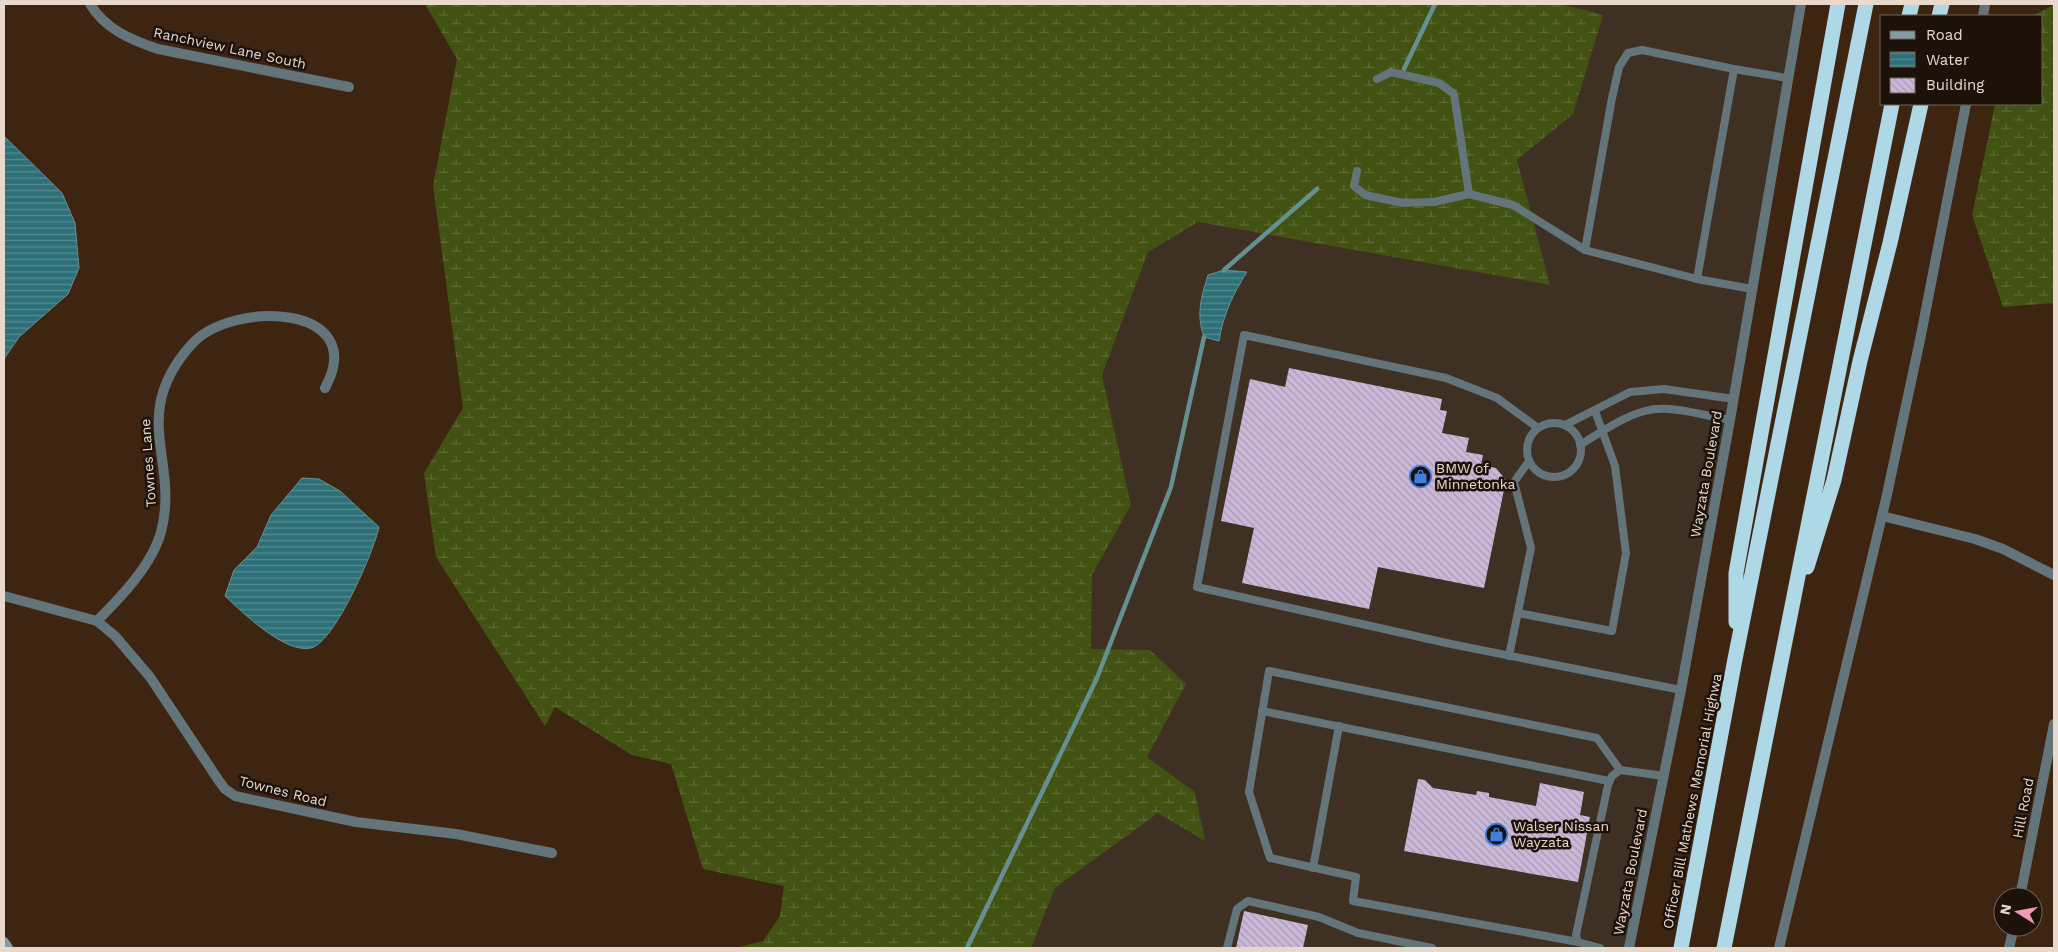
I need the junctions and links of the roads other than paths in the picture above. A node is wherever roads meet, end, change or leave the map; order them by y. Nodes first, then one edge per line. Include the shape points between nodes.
1 (90, 4) edge
2 (1801, 4) edge
3 (1838, 4) edge
4 (1866, 4) edge
5 (1734, 69) junction
6 (1787, 78) junction
7 (1378, 79) dead end
8 (349, 87) dead end
9 (1892, 105) edge
10 (1921, 105) edge
11 (1966, 105) edge
12 (1357, 171) dead end
13 (1469, 194) junction
14 (1585, 250) junction
15 (1697, 279) junction
16 (1752, 289) junction
17 (324, 388) dead end
18 (1734, 399) junction
19 (1595, 411) junction
20 (1730, 420) junction
21 (1565, 425) junction
22 (1538, 428) junction
23 (1601, 432) junction
24 (1580, 446) junction
25 (1529, 461) junction
26 (1882, 516) junction
27 (2054, 576) edge
28 (4, 596) edge
29 (1518, 613) junction
30 (97, 621) junction
31 (1784, 642) junction
32 (1509, 656) junction
33 (1735, 659) junction
34 (1681, 690) junction
35 (1262, 711) junction
36 (2054, 724) edge
37 (1339, 726) junction
38 (1620, 770) junction
39 (1664, 776) junction
40 (1609, 781) junction
41 (552, 853) dead end
42 (1313, 868) junction
43 (2022, 887) edge
44 (4, 942) edge
45 (1578, 942) junction
46 (1399, 945) edge
47 (8, 948) edge
48 (1227, 948) edge
49 (1432, 948) edge
50 (1600, 948) edge
51 (1629, 948) edge
52 (1681, 948) edge
53 (1724, 948) edge
54 (1779, 948) edge

1 - 8 street, Ranchview Lane South via 113,29 158,49
2 - 6 street, Wayzata Boulevard
3 - 33 highway via 1736,573
4 - 33 highway
5 - 6 lane
5 - 14 lane via 1642,50 1628,53 1619,67 1612,98
5 - 15 lane
6 - 16 street, Wayzata Boulevard
7 - 13 lane via 1391,72 1439,83 1454,94
9 - 31 highway
10 - 31 highway via 1834,480
11 - 26 street
12 - 13 lane via 1354,186 1365,196 1403,203 1434,202
13 - 14 lane via 1513,205
14 - 15 lane
15 - 16 lane
16 - 18 street, Wayzata Boulevard
17 - 30 street, Townes Lane via 334,362 326,335 315,324 290,317 238,318 192,343 175,364 164,387 158,413 158,440 165,484 165,510 160,534 137,577
18 - 19 lane via 1664,389 1639,391 1630,392
18 - 20 street, Wayzata Boulevard
19 - 21 lane
19 - 23 lane
20 - 23 lane via 1671,410 1646,411
20 - 34 street, Wayzata Boulevard
21 - 22 lane via 1556,423
21 - 24 lane via 1572,430
22 - 25 lane via 1528,442
22 - 32 lane via 1496,398 1446,378 1244,336 1197,587
23 - 24 lane
23 - 29 lane via 1615,466 1626,553 1612,631
24 - 25 lane via 1578,462 1557,477 1540,474
25 - 29 lane via 1514,482 1531,548
26 - 27 street via 1975,539 2003,549
26 - 54 street
28 - 30 street, Townes Road
29 - 32 lane
30 - 41 street, Townes Road via 134,655 219,781 235,796 356,822 456,834
31 - 53 highway
32 - 34 lane
33 - 52 highway, Officer Bill Mathews Memorial Highwa
34 - 39 street, Wayzata Boulevard
35 - 37 lane
35 - 38 lane via 1269,671 1597,738
35 - 42 lane via 1249,792 1270,858
36 - 43 street, Hill Road
37 - 40 lane
37 - 42 lane
38 - 39 lane
38 - 40 lane
39 - 51 street, Wayzata Boulevard
40 - 45 lane via 1576,935
42 - 45 lane via 1356,878 1353,901
44 - 47 main road
45 - 50 lane
46 - 48 lane via 1319,917 1248,901 1237,909
46 - 49 lane

